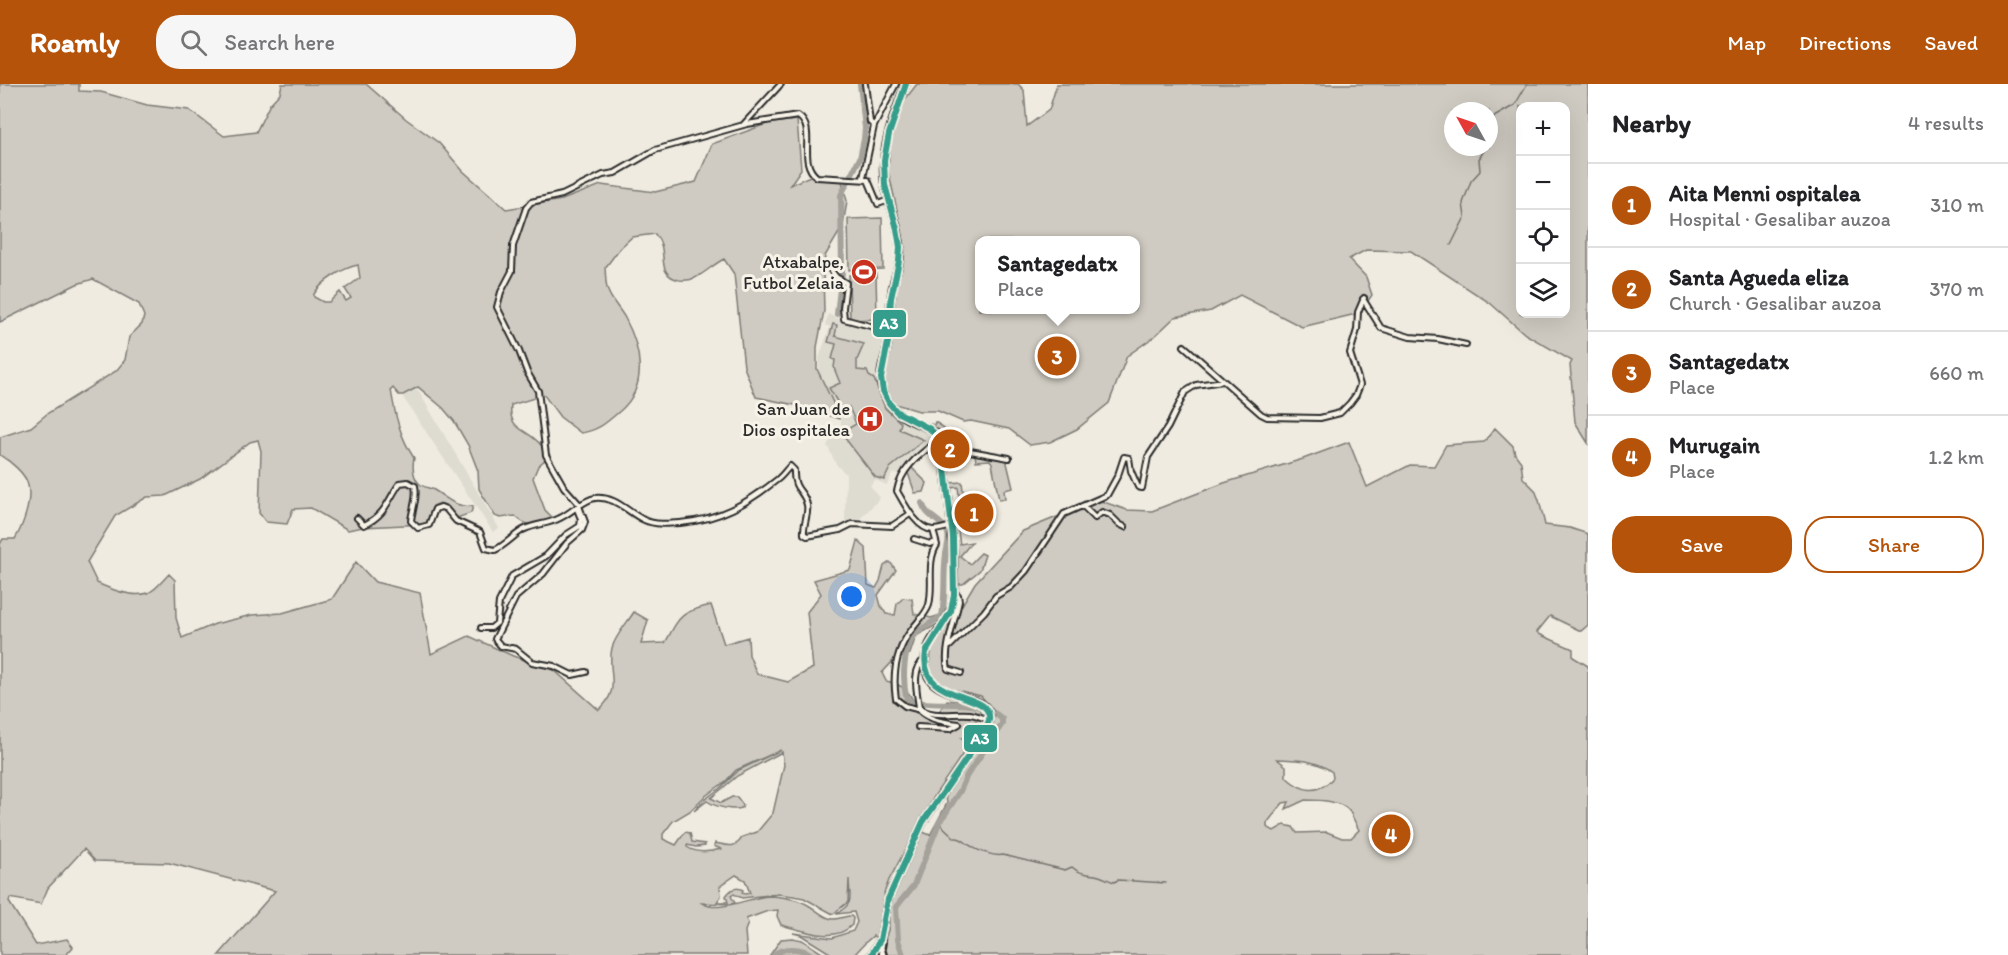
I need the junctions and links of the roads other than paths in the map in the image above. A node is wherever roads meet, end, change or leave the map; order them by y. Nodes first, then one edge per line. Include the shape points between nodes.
1 (781, 84) edge
2 (865, 84) edge
3 (896, 84) edge
4 (906, 84) edge
5 (743, 125) junction
6 (874, 126) junction
7 (863, 178) junction
8 (889, 200) junction
9 (830, 269) dead end
10 (890, 331) junction
11 (1466, 345) dead end
12 (1184, 346) dead end
13 (1223, 381) junction
14 (942, 446) junction
15 (1009, 458) dead end
16 (943, 462) junction
17 (579, 506) junction
18 (1083, 506) junction
19 (910, 514) junction
20 (357, 518) dead end
21 (948, 527) junction
22 (1125, 527) dead end
23 (933, 530) junction
24 (915, 539) dead end
25 (936, 544) junction
26 (954, 592) junction
27 (481, 628) dead end
28 (950, 646) junction
29 (925, 658) junction
30 (586, 672) dead end
31 (961, 673) dead end
32 (921, 710) junction
33 (989, 720) junction
34 (918, 727) dead end
35 (883, 932) junction
36 (873, 954) edge
37 (883, 955) edge

1 - 5 street
2 - 6 street via 870,122
3 - 6 street
4 - 8 main road via 884,159
5 - 7 street via 798,116 806,126 806,157 812,173 817,177
5 - 17 street via 656,150 615,173 562,195 535,200 526,208 512,249 512,271 497,307 538,391 546,455
6 - 7 street
7 - 8 street via 870,183 878,204
8 - 10 main road via 900,253 891,294
9 - 10 street via 846,286 844,319
10 - 14 main road via 880,378 887,400 906,419 937,433
11 - 13 street via 1410,337 1381,328 1364,299 1350,353 1360,385 1340,413 1312,418 1267,417
12 - 13 street
13 - 18 street via 1196,385 1185,392 1148,457 1142,488 1131,471 1129,458 1125,457 1107,495
14 - 16 main road
14 - 19 street via 931,446 901,477 897,491
15 - 16 street via 970,451
16 - 21 main road
17 - 19 street via 597,498 608,499 657,524 715,518 756,497 790,466 795,484 807,502 807,536 852,524 890,527
17 - 20 street via 548,523 525,529 495,550 486,548 480,532 456,521 441,507 435,509 429,525 414,526 411,515 416,492 408,482 400,483 387,507 371,522 364,525
17 - 27 street via 580,526 546,556 513,575 500,600 496,624
17 - 30 street via 585,522 582,530 543,574 516,597 495,639 532,662 572,675
18 - 22 street via 1095,518 1106,513
18 - 28 street via 1063,515 1026,571 996,596
19 - 23 street
21 - 23 street
21 - 26 main road
23 - 25 street
24 - 25 street
25 - 32 street via 932,552 929,606 903,642 894,681 897,699 905,706
26 - 28 street via 959,601
26 - 29 main road via 950,611
28 - 31 street via 947,668
29 - 32 street via 916,676
29 - 33 main road via 927,673 935,686 982,704
32 - 33 street via 973,714
32 - 34 street via 931,718 959,724 950,729
33 - 35 main road via 923,822 888,899
35 - 36 main road
35 - 37 main road
36 - 37 main road

